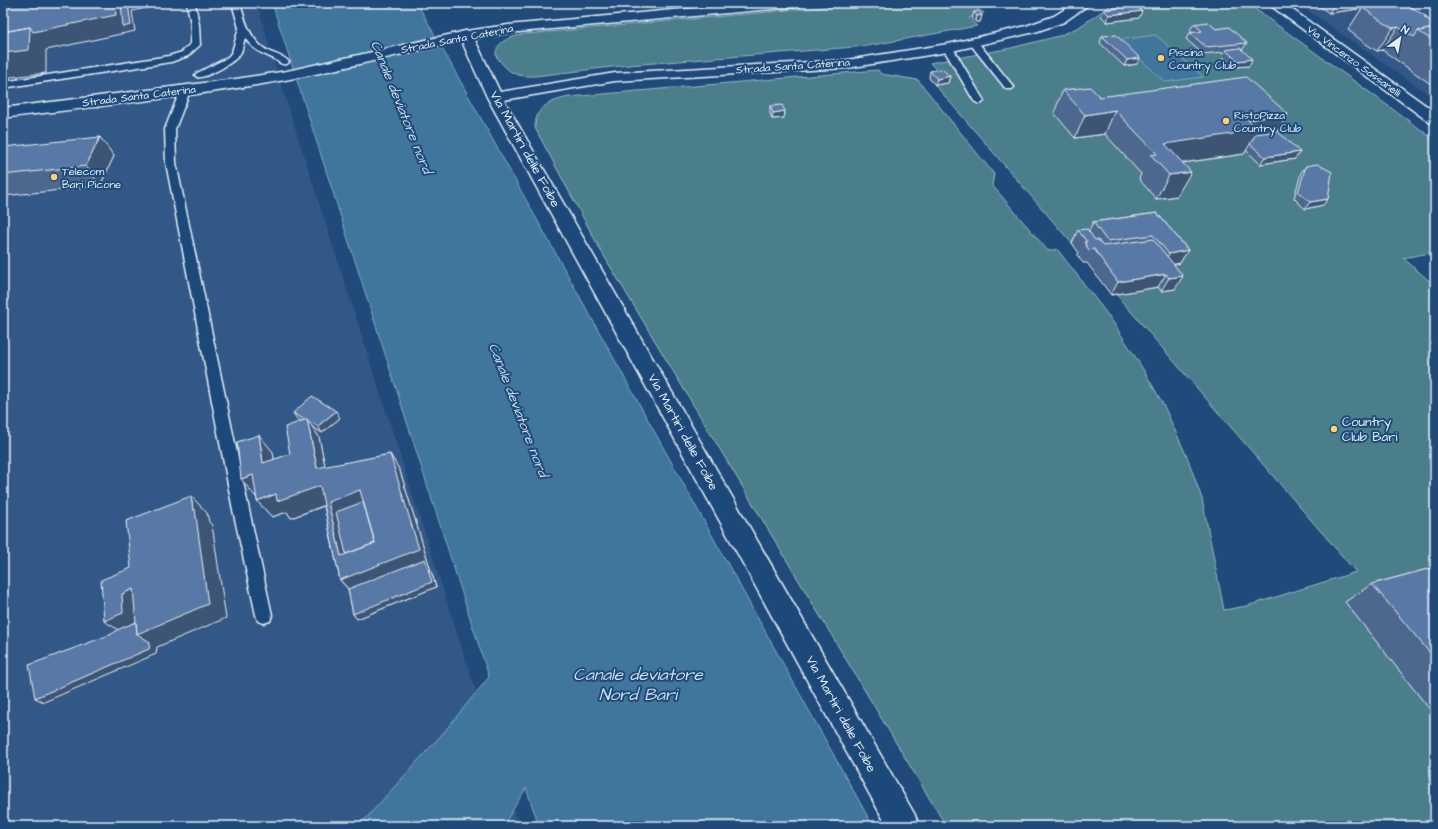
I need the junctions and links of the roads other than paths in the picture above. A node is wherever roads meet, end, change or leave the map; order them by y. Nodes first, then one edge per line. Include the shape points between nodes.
1 (191, 3) edge
2 (236, 3) edge
3 (666, 3) edge
4 (795, 3) edge
5 (1084, 3) edge
6 (1274, 3) edge
7 (243, 29) junction
8 (458, 37) junction
9 (974, 43) junction
10 (948, 48) junction
11 (286, 68) junction
12 (200, 75) junction
13 (3, 85) edge
14 (1009, 88) dead end
15 (185, 91) junction
16 (495, 97) junction
17 (3, 99) edge
18 (979, 101) dead end
19 (3, 113) edge
20 (1435, 119) edge
21 (264, 615) dead end
22 (904, 826) edge

1 - 13 lane via 195,45 185,54 171,59
2 - 7 lane
3 - 11 street, Strada Santa Caterina via 475,21
4 - 8 street, Strada Santa Caterina via 508,29
5 - 9 street, Strada Santa Caterina via 1059,19
6 - 20 street, Via Vincenzo Sassanelli
7 - 11 lane via 257,48 266,54 280,57
7 - 12 lane via 236,53 230,60
8 - 11 street, Strada Santa Caterina
8 - 16 street, Via Martiri delle Foibe
9 - 10 street, Strada Santa Caterina
9 - 14 lane
10 - 16 street, Strada Santa Caterina via 847,64 615,77
10 - 18 lane
11 - 12 street, Strada Santa Caterina
11 - 15 street, Strada Santa Caterina via 236,84
12 - 17 street, Strada Santa Caterina
15 - 19 street, Strada Santa Caterina
15 - 21 lane via 170,129 171,164
16 - 22 street, Via Martiri delle Foibe

